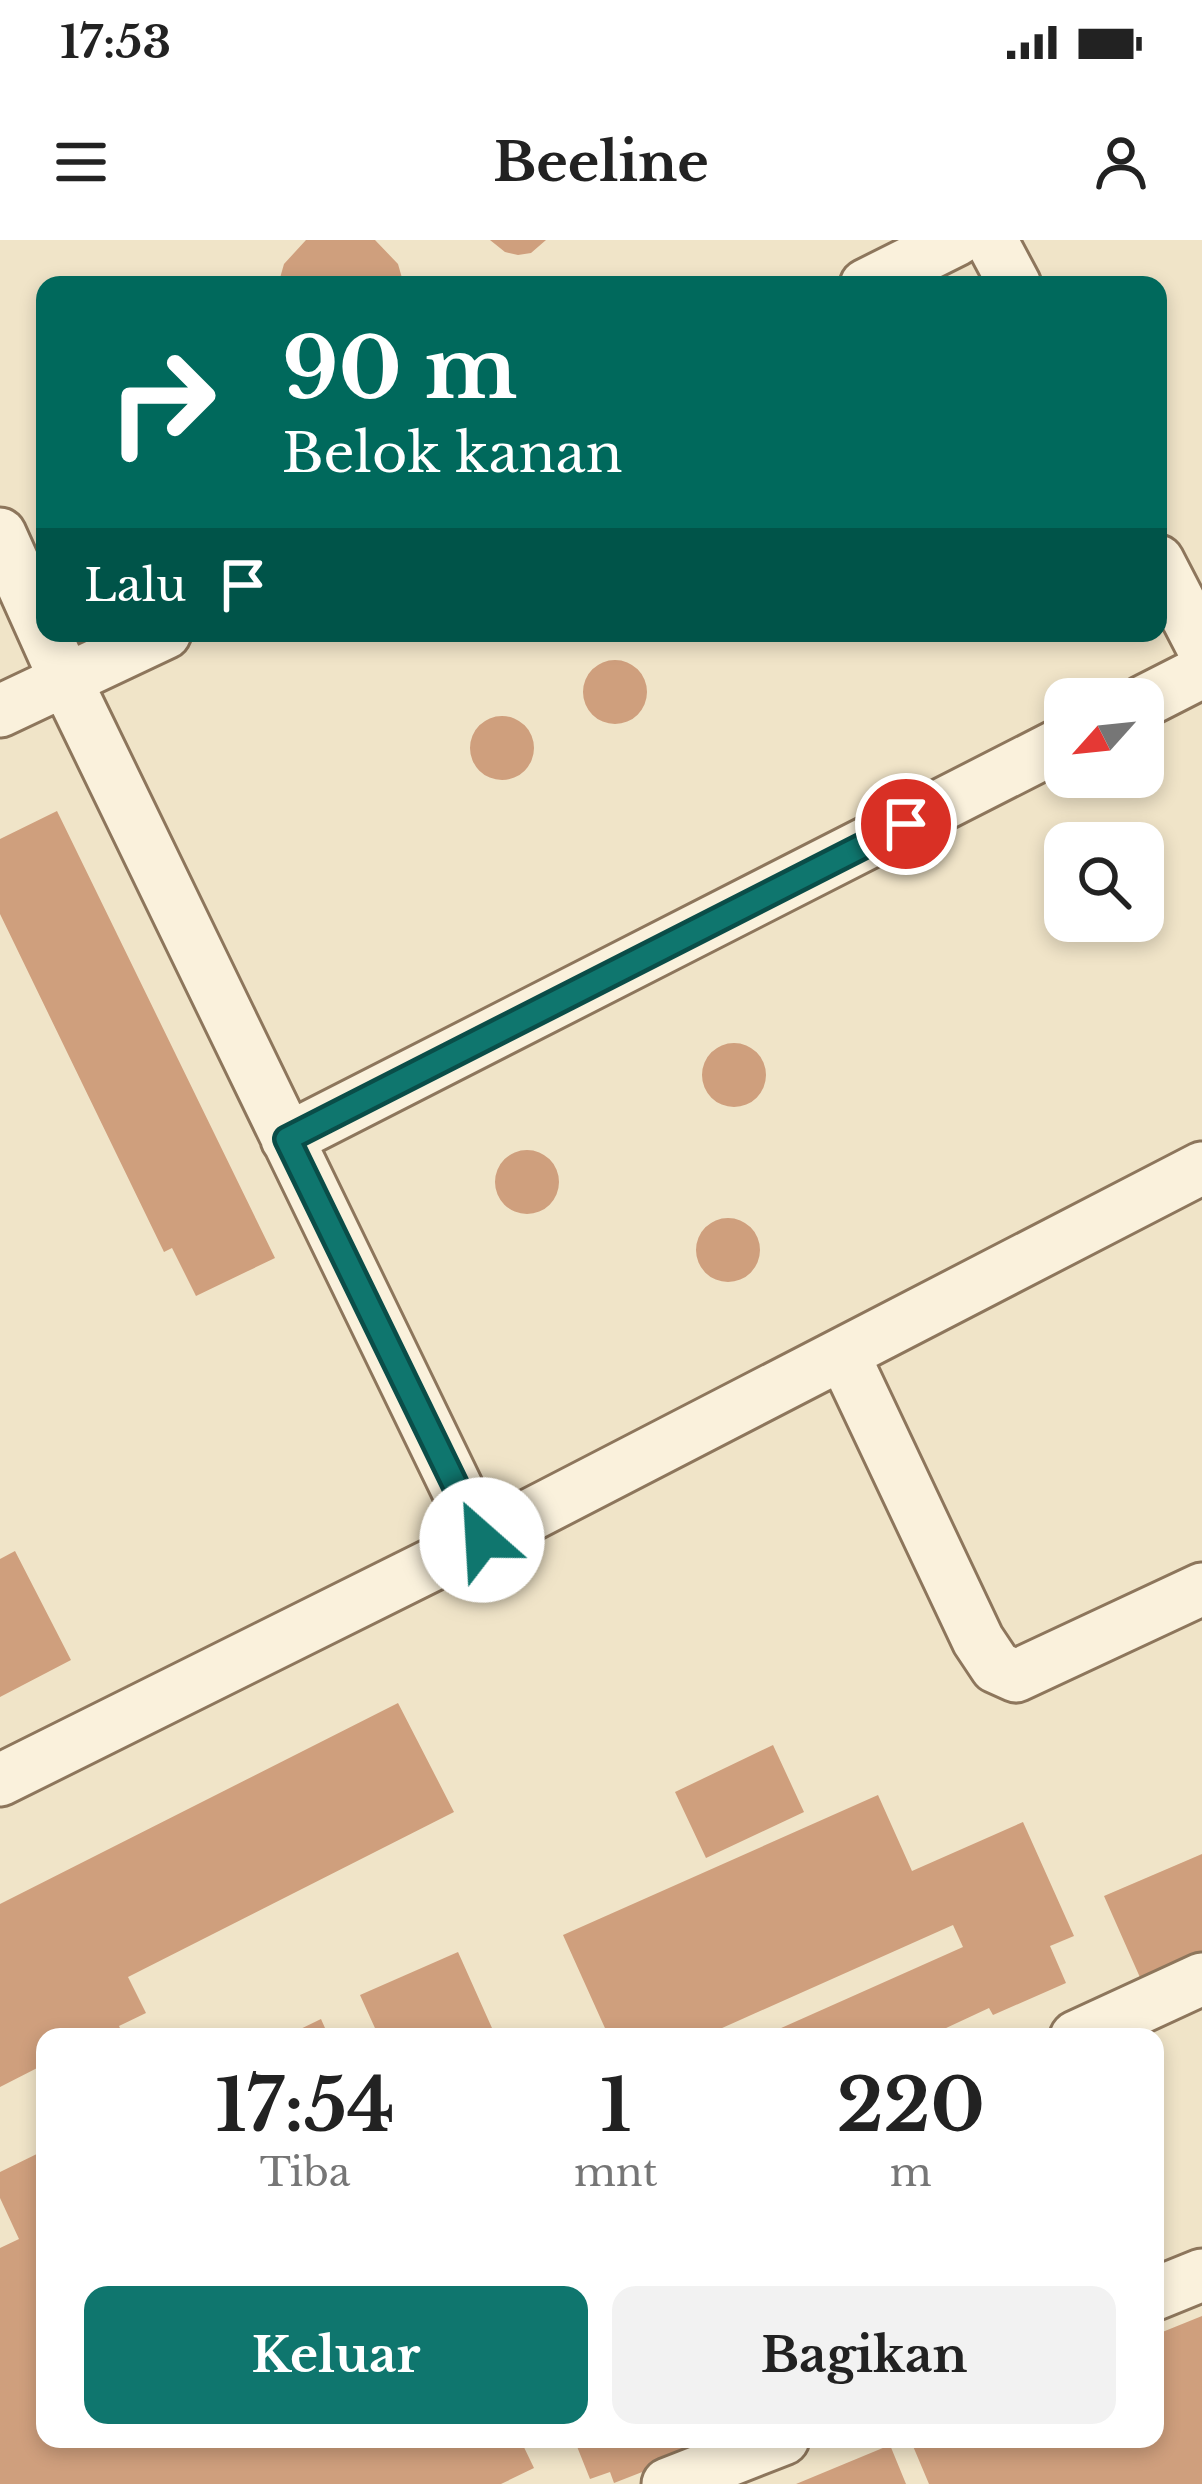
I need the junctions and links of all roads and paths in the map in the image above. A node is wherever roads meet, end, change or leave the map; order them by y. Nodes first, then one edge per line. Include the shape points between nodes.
1 (956, 240) edge
2 (992, 240) edge
3 (884, 276) edge
4 (1010, 276) edge
5 (0, 534) edge
6 (1167, 578) edge
7 (36, 614) edge
8 (48, 642) edge
9 (146, 642) edge
10 (1202, 646) edge
11 (1202, 672) edge
12 (66, 681) junction
13 (1164, 691) edge
14 (0, 711) edge
15 (1044, 753) edge
16 (287, 1139) junction
17 (1202, 1168) edge
18 (843, 1354) junction
19 (482, 1540) junction
20 (1202, 1589) edge
21 (0, 1780) edge
22 (1202, 1979) edge
23 (1096, 2028) edge
24 (1202, 2276) edge
25 (1164, 2291) edge
26 (760, 2448) edge
27 (668, 2484) edge

1 - 3 lane
2 - 4 lane
5 - 7 lane
6 - 10 lane
8 - 12 lane
9 - 12 lane
11 - 13 lane
12 - 14 lane
12 - 16 lane
15 - 16 lane
16 - 19 lane
17 - 18 lane
18 - 19 lane
18 - 20 lane via 996,1667 1016,1676
19 - 21 lane
22 - 23 lane
24 - 25 lane
26 - 27 lane

